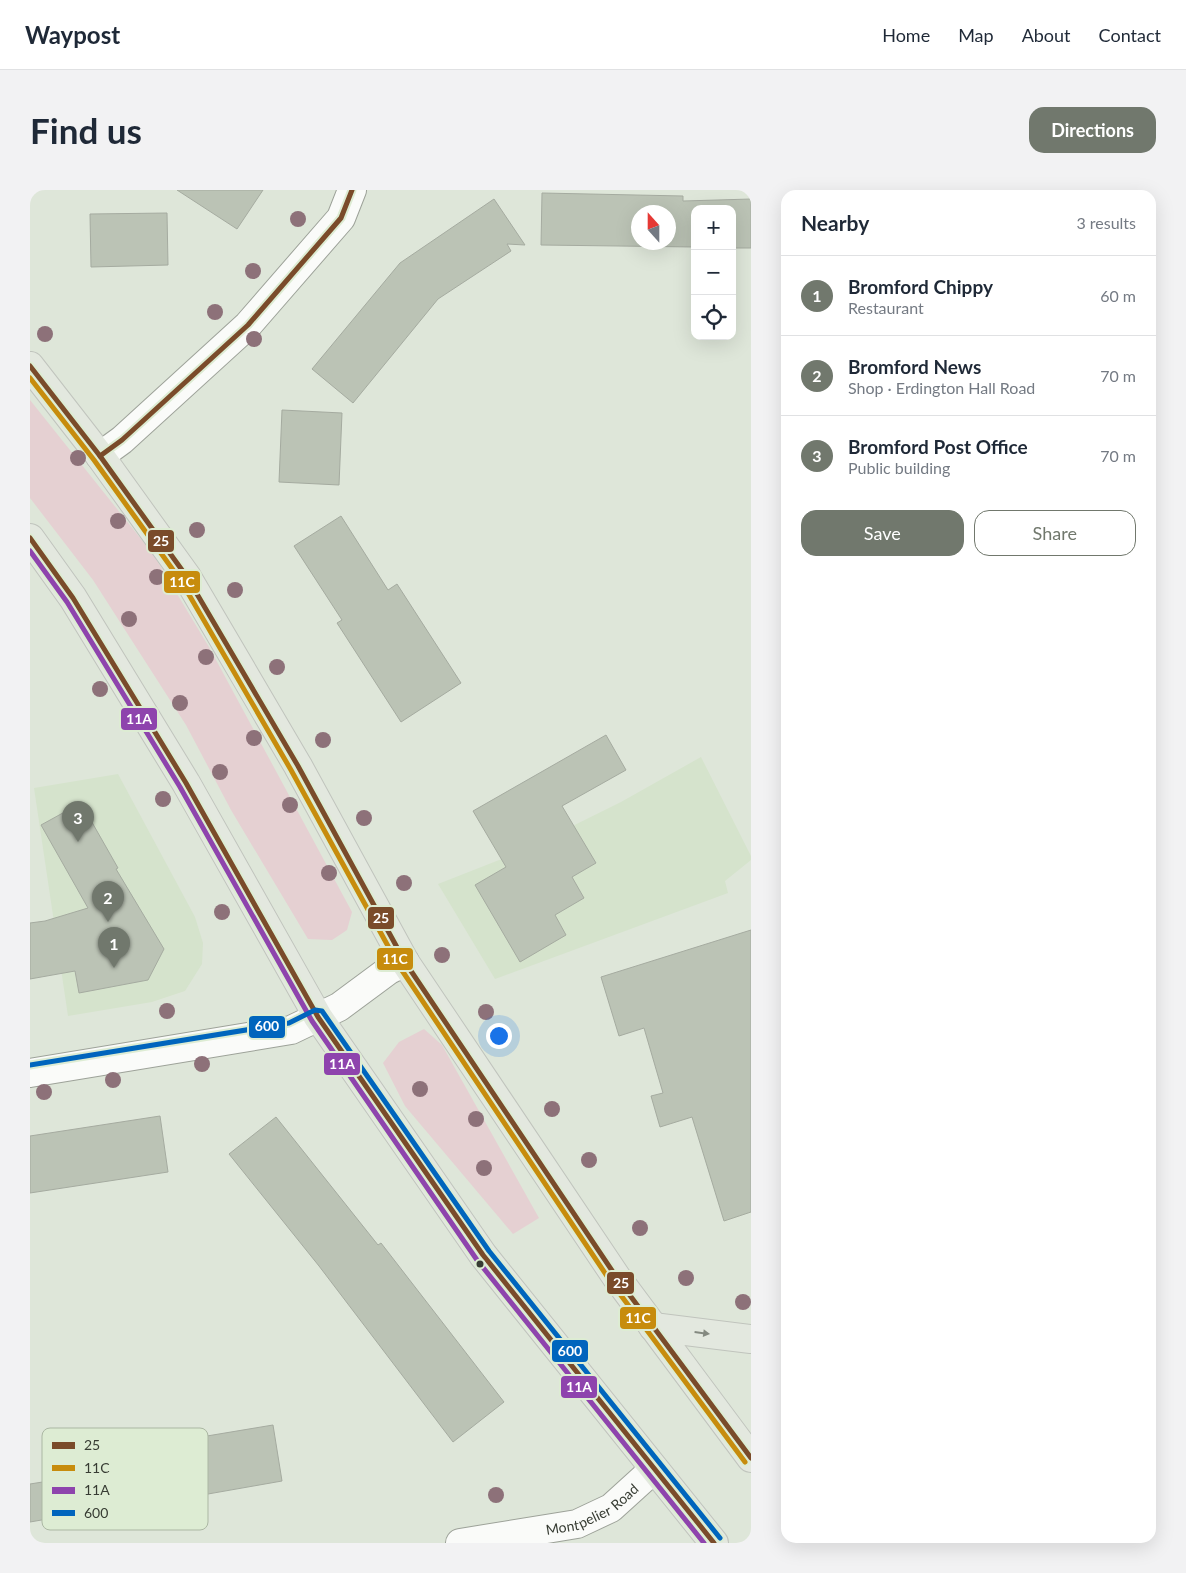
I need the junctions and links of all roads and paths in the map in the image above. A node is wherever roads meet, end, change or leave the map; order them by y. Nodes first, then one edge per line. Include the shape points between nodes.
1 (352, 190) edge
2 (30, 366) edge
3 (100, 456) junction
4 (30, 538) edge
5 (405, 962) junction
6 (318, 1017) junction
7 (30, 1073) edge
8 (653, 1327) junction
9 (751, 1339) edge
10 (751, 1458) edge
11 (654, 1469) junction
12 (460, 1543) edge
13 (714, 1543) edge

1 - 3 street via 341,218 248,325 122,440
2 - 3 main road
3 - 5 main road via 187,577 298,766
4 - 6 main road via 73,598 186,783
5 - 6 street via 339,1007
5 - 8 main road
6 - 7 street via 291,1030
6 - 11 main road via 482,1256
8 -> 9 main road
8 - 10 main road
11 - 12 street, Montpelier Road via 611,1508 577,1524
11 - 13 main road

